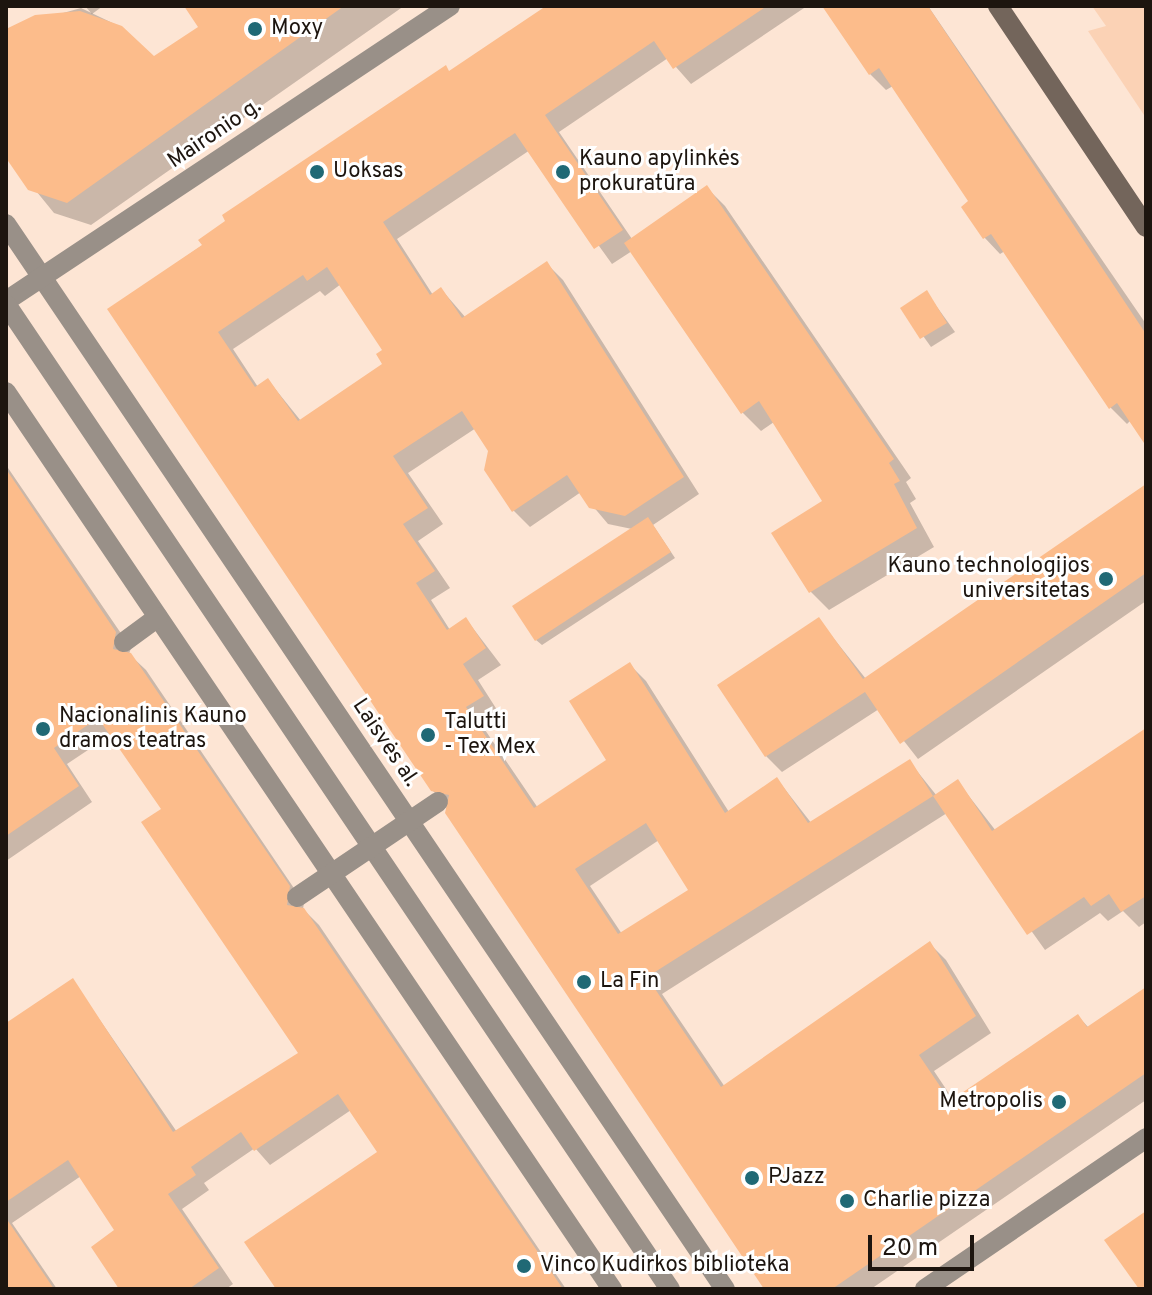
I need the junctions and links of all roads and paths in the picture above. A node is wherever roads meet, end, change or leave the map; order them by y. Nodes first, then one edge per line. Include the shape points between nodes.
1 (450, 6) edge
2 (998, 6) edge
3 (6, 224) edge
4 (1146, 227) edge
5 (42, 278) junction
6 (6, 303) edge
7 (6, 392) edge
8 (158, 617) junction
9 (124, 642) dead end
10 (438, 802) dead end
11 (409, 822) junction
12 (372, 846) junction
13 (332, 873) junction
14 (297, 897) dead end
15 (1146, 1138) edge
16 (612, 1289) edge
17 (670, 1289) edge
18 (725, 1289) edge
19 (925, 1289) edge

1 - 5 street, Maironio g.
2 - 4 street
3 - 5 street, Laisvės al.
5 - 6 street, Maironio g.
5 - 11 street, Laisvės al.
6 - 12 street
7 - 8 street
8 - 9 street
8 - 13 street
10 - 11 street
11 - 12 street
11 - 18 street, Laisvės al.
12 - 13 street
12 - 17 street
13 - 14 street
13 - 16 street
15 - 19 street

